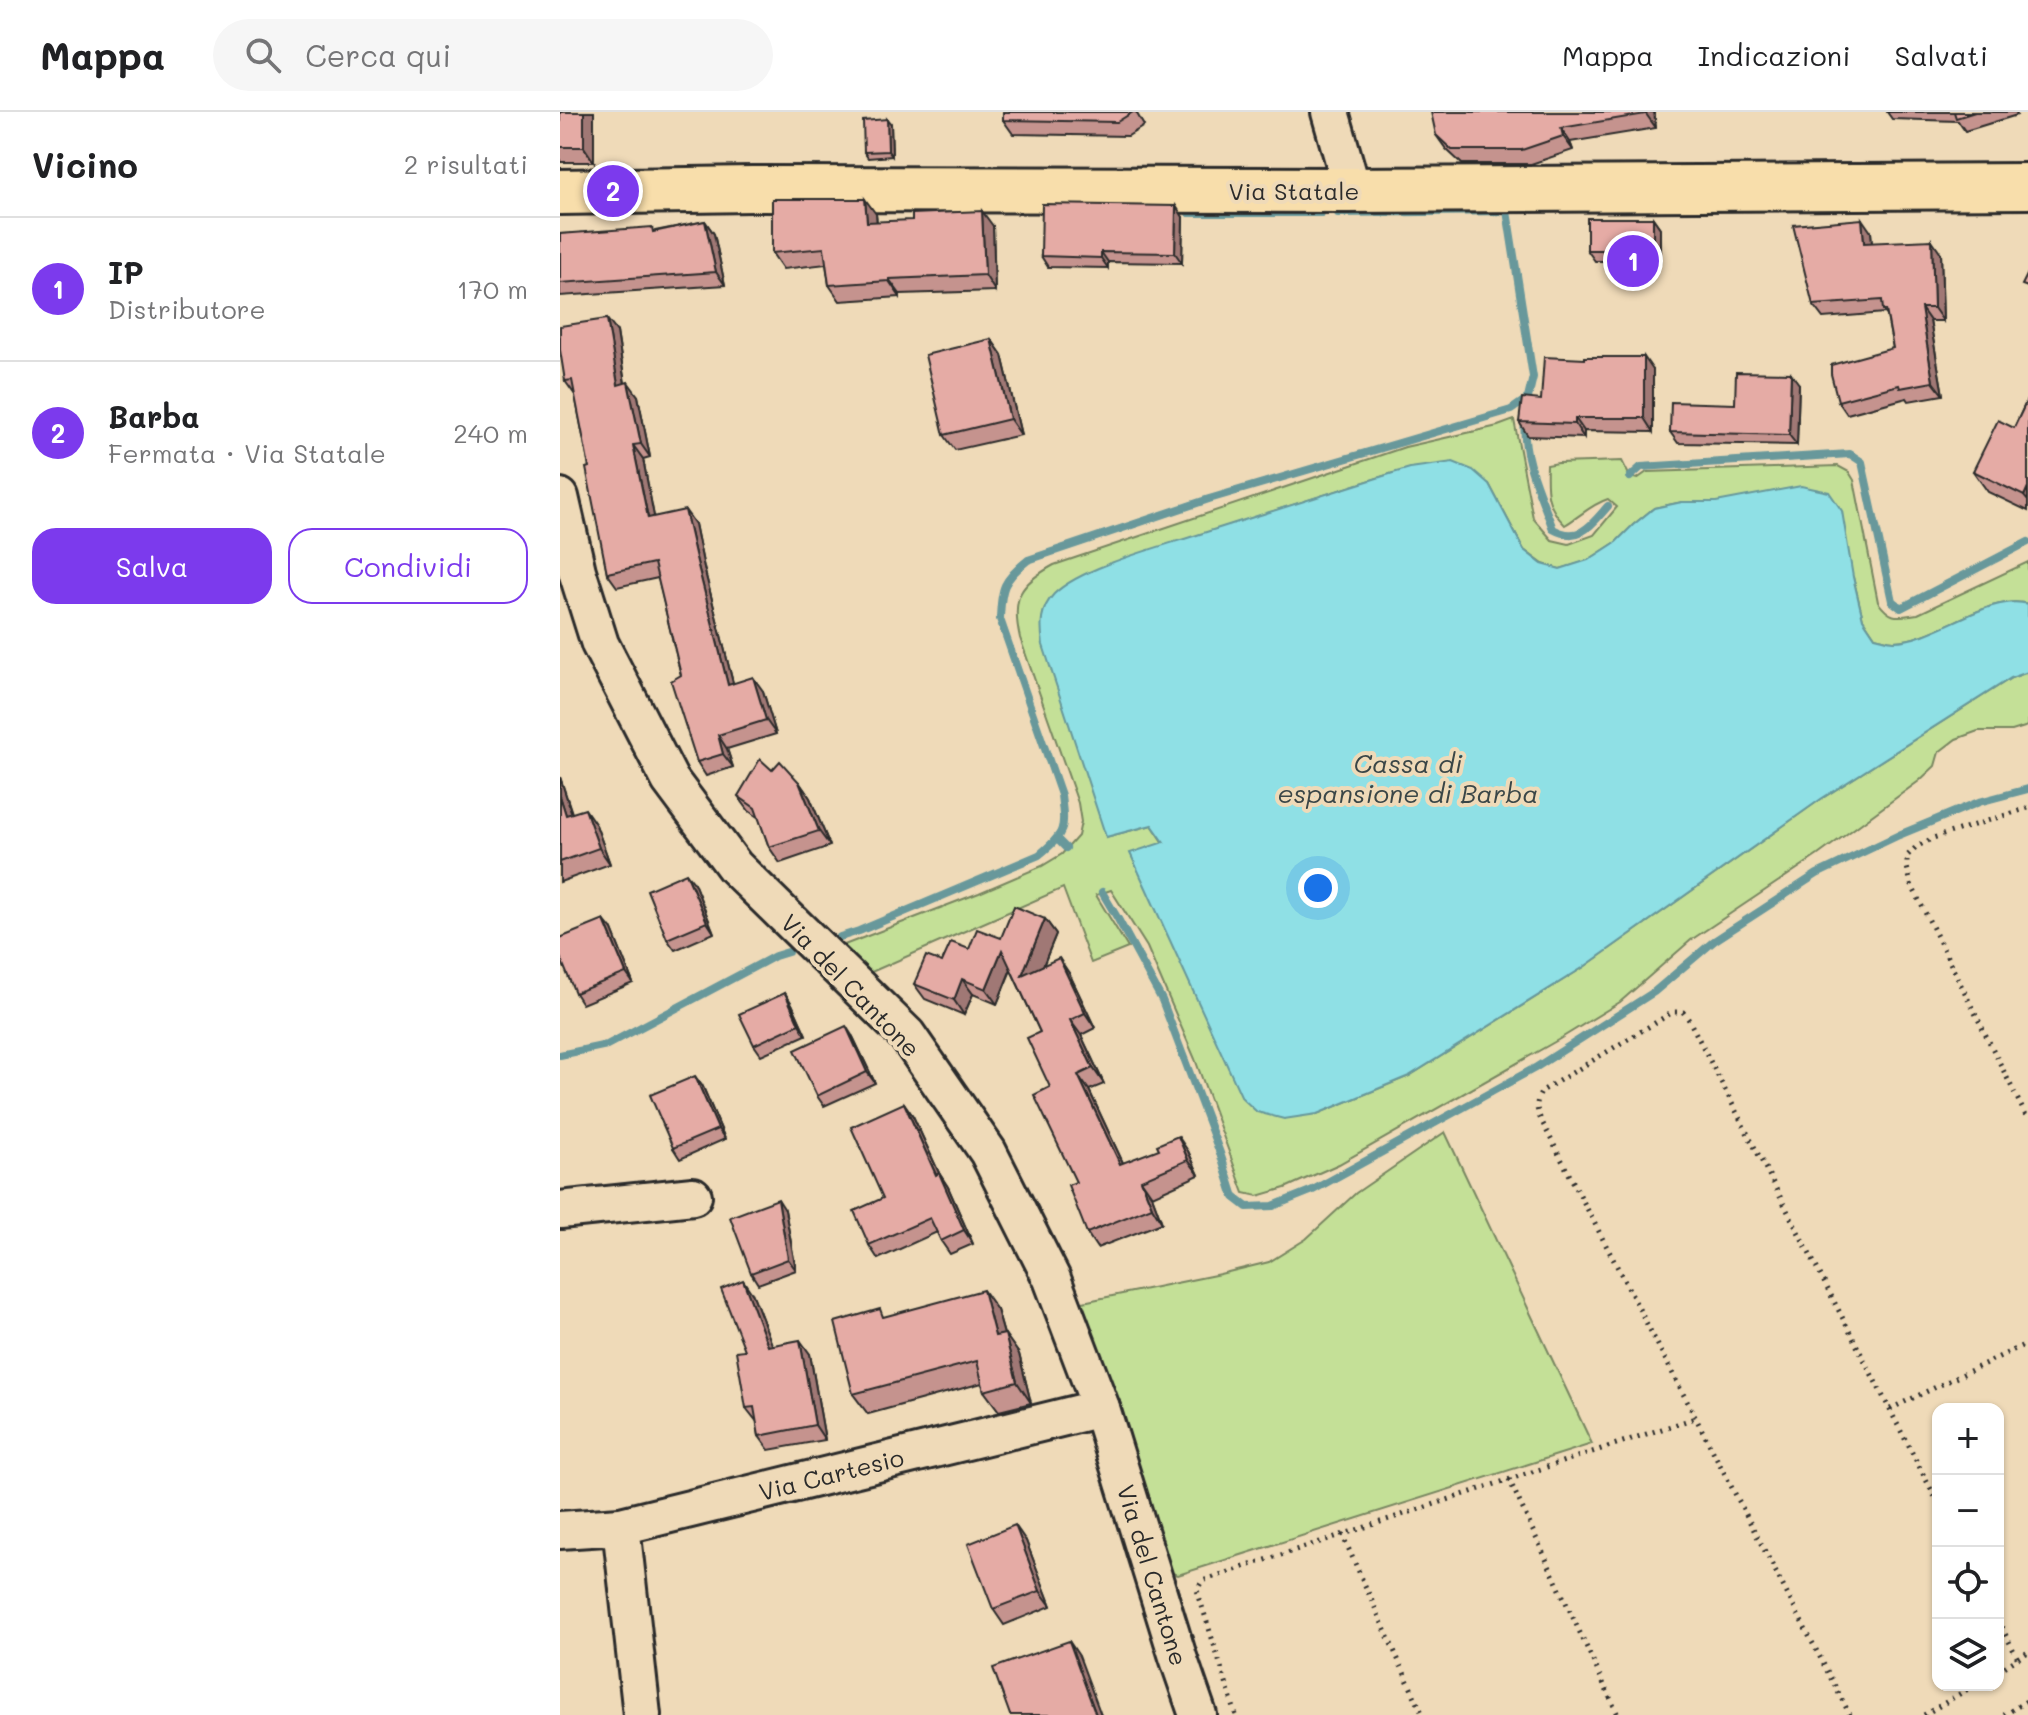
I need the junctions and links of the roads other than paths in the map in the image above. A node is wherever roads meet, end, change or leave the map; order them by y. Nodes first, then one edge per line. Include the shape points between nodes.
1 (1330, 112) edge
2 (2028, 186) edge
3 (1344, 190) junction
4 (560, 192) edge
5 (560, 497) edge
6 (693, 1196) dead end
7 (560, 1210) edge
8 (1101, 1408) junction
9 (621, 1526) junction
10 (560, 1530) edge
11 (642, 1715) edge
12 (1198, 1715) edge

1 - 3 street via 1348,175
2 - 3 main road, Via Statale
3 - 4 main road, Via Statale
5 - 8 street, Via del Cantone via 600,644 670,780 735,867 907,1035 988,1152 1052,1279
6 - 7 street
8 - 9 street, Via Cartesio
8 - 12 street, Via del Cantone
9 - 10 street, Via Cartesio
9 - 11 street

